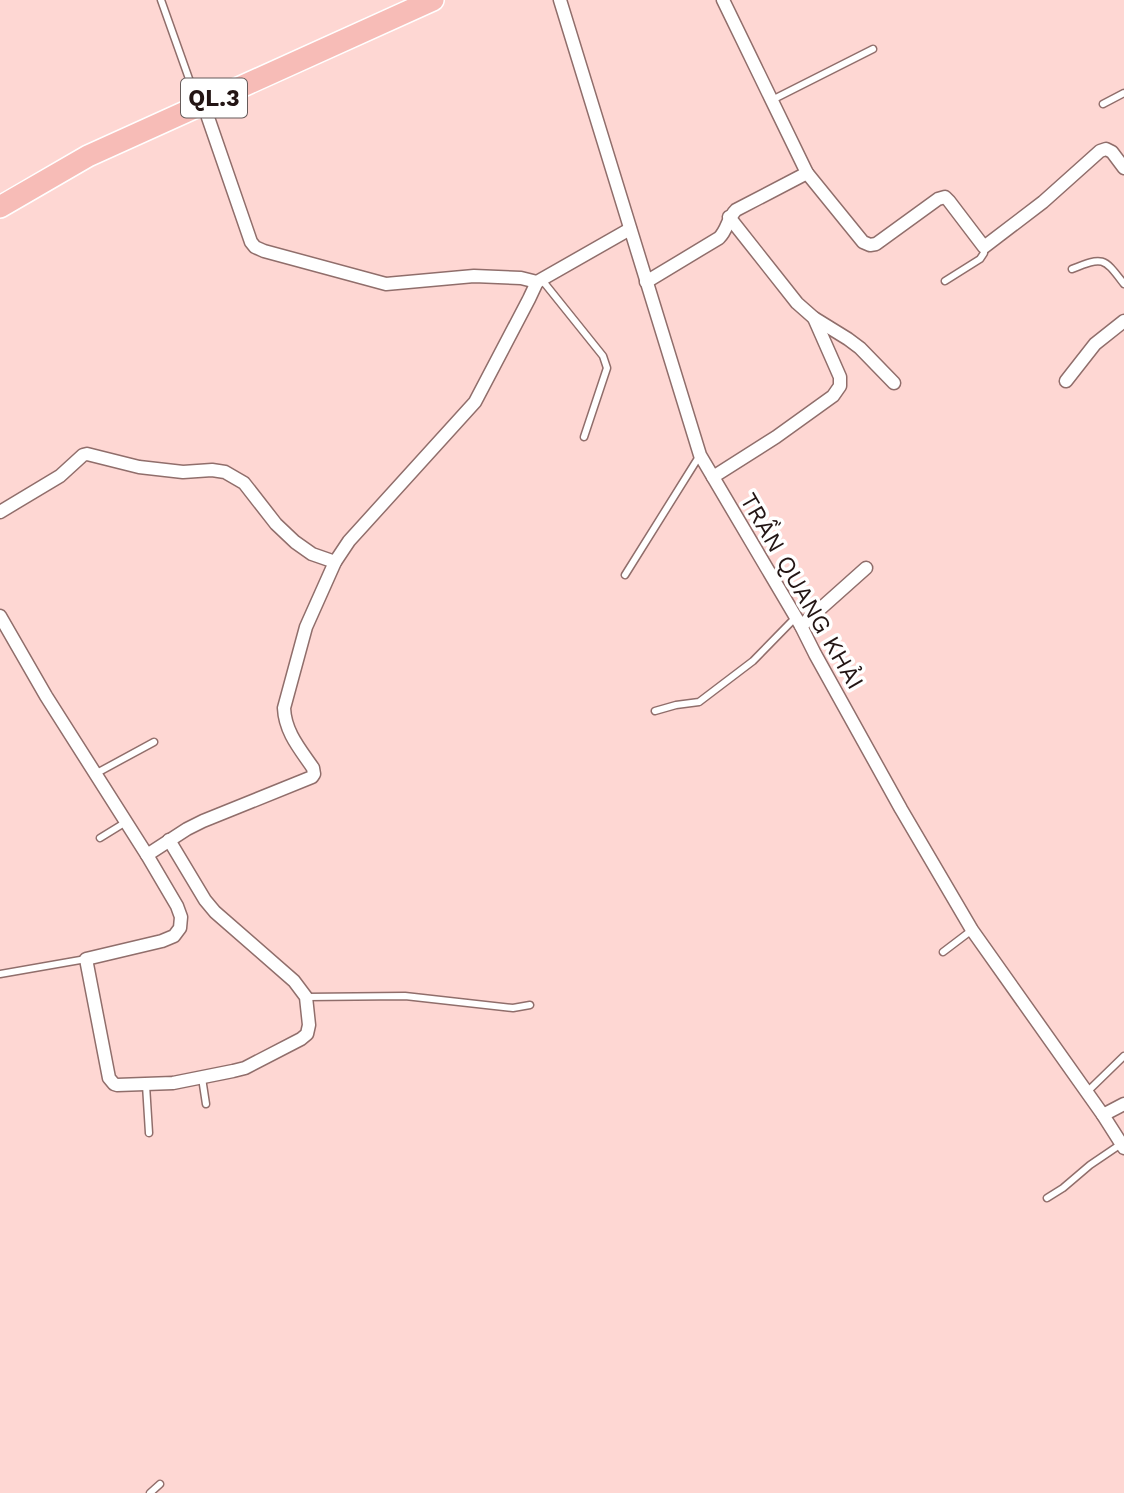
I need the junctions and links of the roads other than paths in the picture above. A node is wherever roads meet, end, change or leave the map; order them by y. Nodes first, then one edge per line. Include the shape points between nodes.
1 (161, 0) edge
2 (433, 0) edge
3 (560, 0) edge
4 (723, 0) edge
5 (873, 49) dead end
6 (1124, 93) edge
7 (772, 100) junction
8 (201, 104) junction
9 (1104, 104) dead end
10 (1124, 168) edge
11 (807, 173) junction
12 (0, 207) edge
13 (729, 217) junction
14 (631, 229) junction
15 (984, 247) junction
16 (1072, 270) dead end
17 (539, 280) junction
18 (945, 281) dead end
19 (646, 282) junction
20 (1124, 284) edge
21 (814, 318) junction
22 (1124, 321) edge
23 (1066, 381) dead end
24 (894, 383) dead end
25 (584, 437) dead end
26 (700, 455) junction
27 (713, 477) junction
28 (0, 512) edge
29 (335, 562) junction
30 (866, 568) dead end
31 (625, 575) dead end
32 (0, 616) edge
33 (799, 622) junction
34 (655, 711) dead end
35 (154, 742) dead end
36 (95, 774) junction
37 (126, 822) junction
38 (100, 838) dead end
39 (169, 840) junction
40 (147, 855) junction
41 (972, 930) junction
42 (943, 953) dead end
43 (86, 959) junction
44 (0, 974) edge
45 (306, 996) junction
46 (530, 1005) dead end
47 (1124, 1056) edge
48 (202, 1077) junction
49 (146, 1085) junction
50 (1087, 1092) junction
51 (206, 1104) dead end
52 (1124, 1104) edge
53 (1103, 1115) junction
54 (149, 1133) dead end
55 (1123, 1146) edge
56 (1047, 1198) dead end
57 (160, 1484) dead end
58 (150, 1493) edge

1 - 8 lane
2 - 8 highway, QL.3
3 - 14 street, TRẦN QUANG KHẢI
4 - 7 street
5 - 7 lane
6 - 9 lane
7 - 11 street
8 - 12 highway, QL.3 via 88,156
8 - 17 street via 251,242 259,249 386,284 474,276
10 - 15 street via 1112,152 1100,151
11 - 13 street
11 - 15 street via 863,242 876,244 945,197
13 - 19 street via 719,238
13 - 21 street
14 - 17 street
14 - 19 street, TRẦN QUANG KHẢI
15 - 18 lane via 979,259
16 - 20 lane via 1100,261 1109,264
17 - 25 lane via 606,362
17 - 29 street via 475,402 363,524
19 - 26 street, TRẦN QUANG KHẢI
21 - 24 street via 860,348
21 - 27 street via 840,386 776,437
22 - 23 street via 1095,344
26 - 27 street, TRẦN QUANG KHẢI
26 - 31 lane
27 - 33 street, TRẦN QUANG KHẢI
28 - 29 street via 87,454 170,471 212,470 244,483 295,542
29 - 39 street via 301,639 284,708 289,734 314,774
30 - 33 street
32 - 36 street
33 - 34 lane via 699,702
33 - 41 street, TRẦN QUANG KHẢI
35 - 36 lane
36 - 37 street
37 - 38 lane
37 - 40 street
39 - 40 street
39 - 45 street via 215,912
40 - 43 street via 177,906 180,928 162,941
41 - 42 lane
41 - 50 street, TRẦN QUANG KHẢI
43 - 44 lane
43 - 49 street via 111,1081
45 - 46 lane via 405,996 513,1008
45 - 48 street via 309,1026 301,1039 245,1068
47 - 50 lane
48 - 49 street
48 - 51 lane
49 - 54 lane
50 - 53 street, TRẦN QUANG KHẢI
52 - 53 street
53 - 55 street, TRẦN QUANG KHẢI
55 - 56 lane
57 - 58 lane

